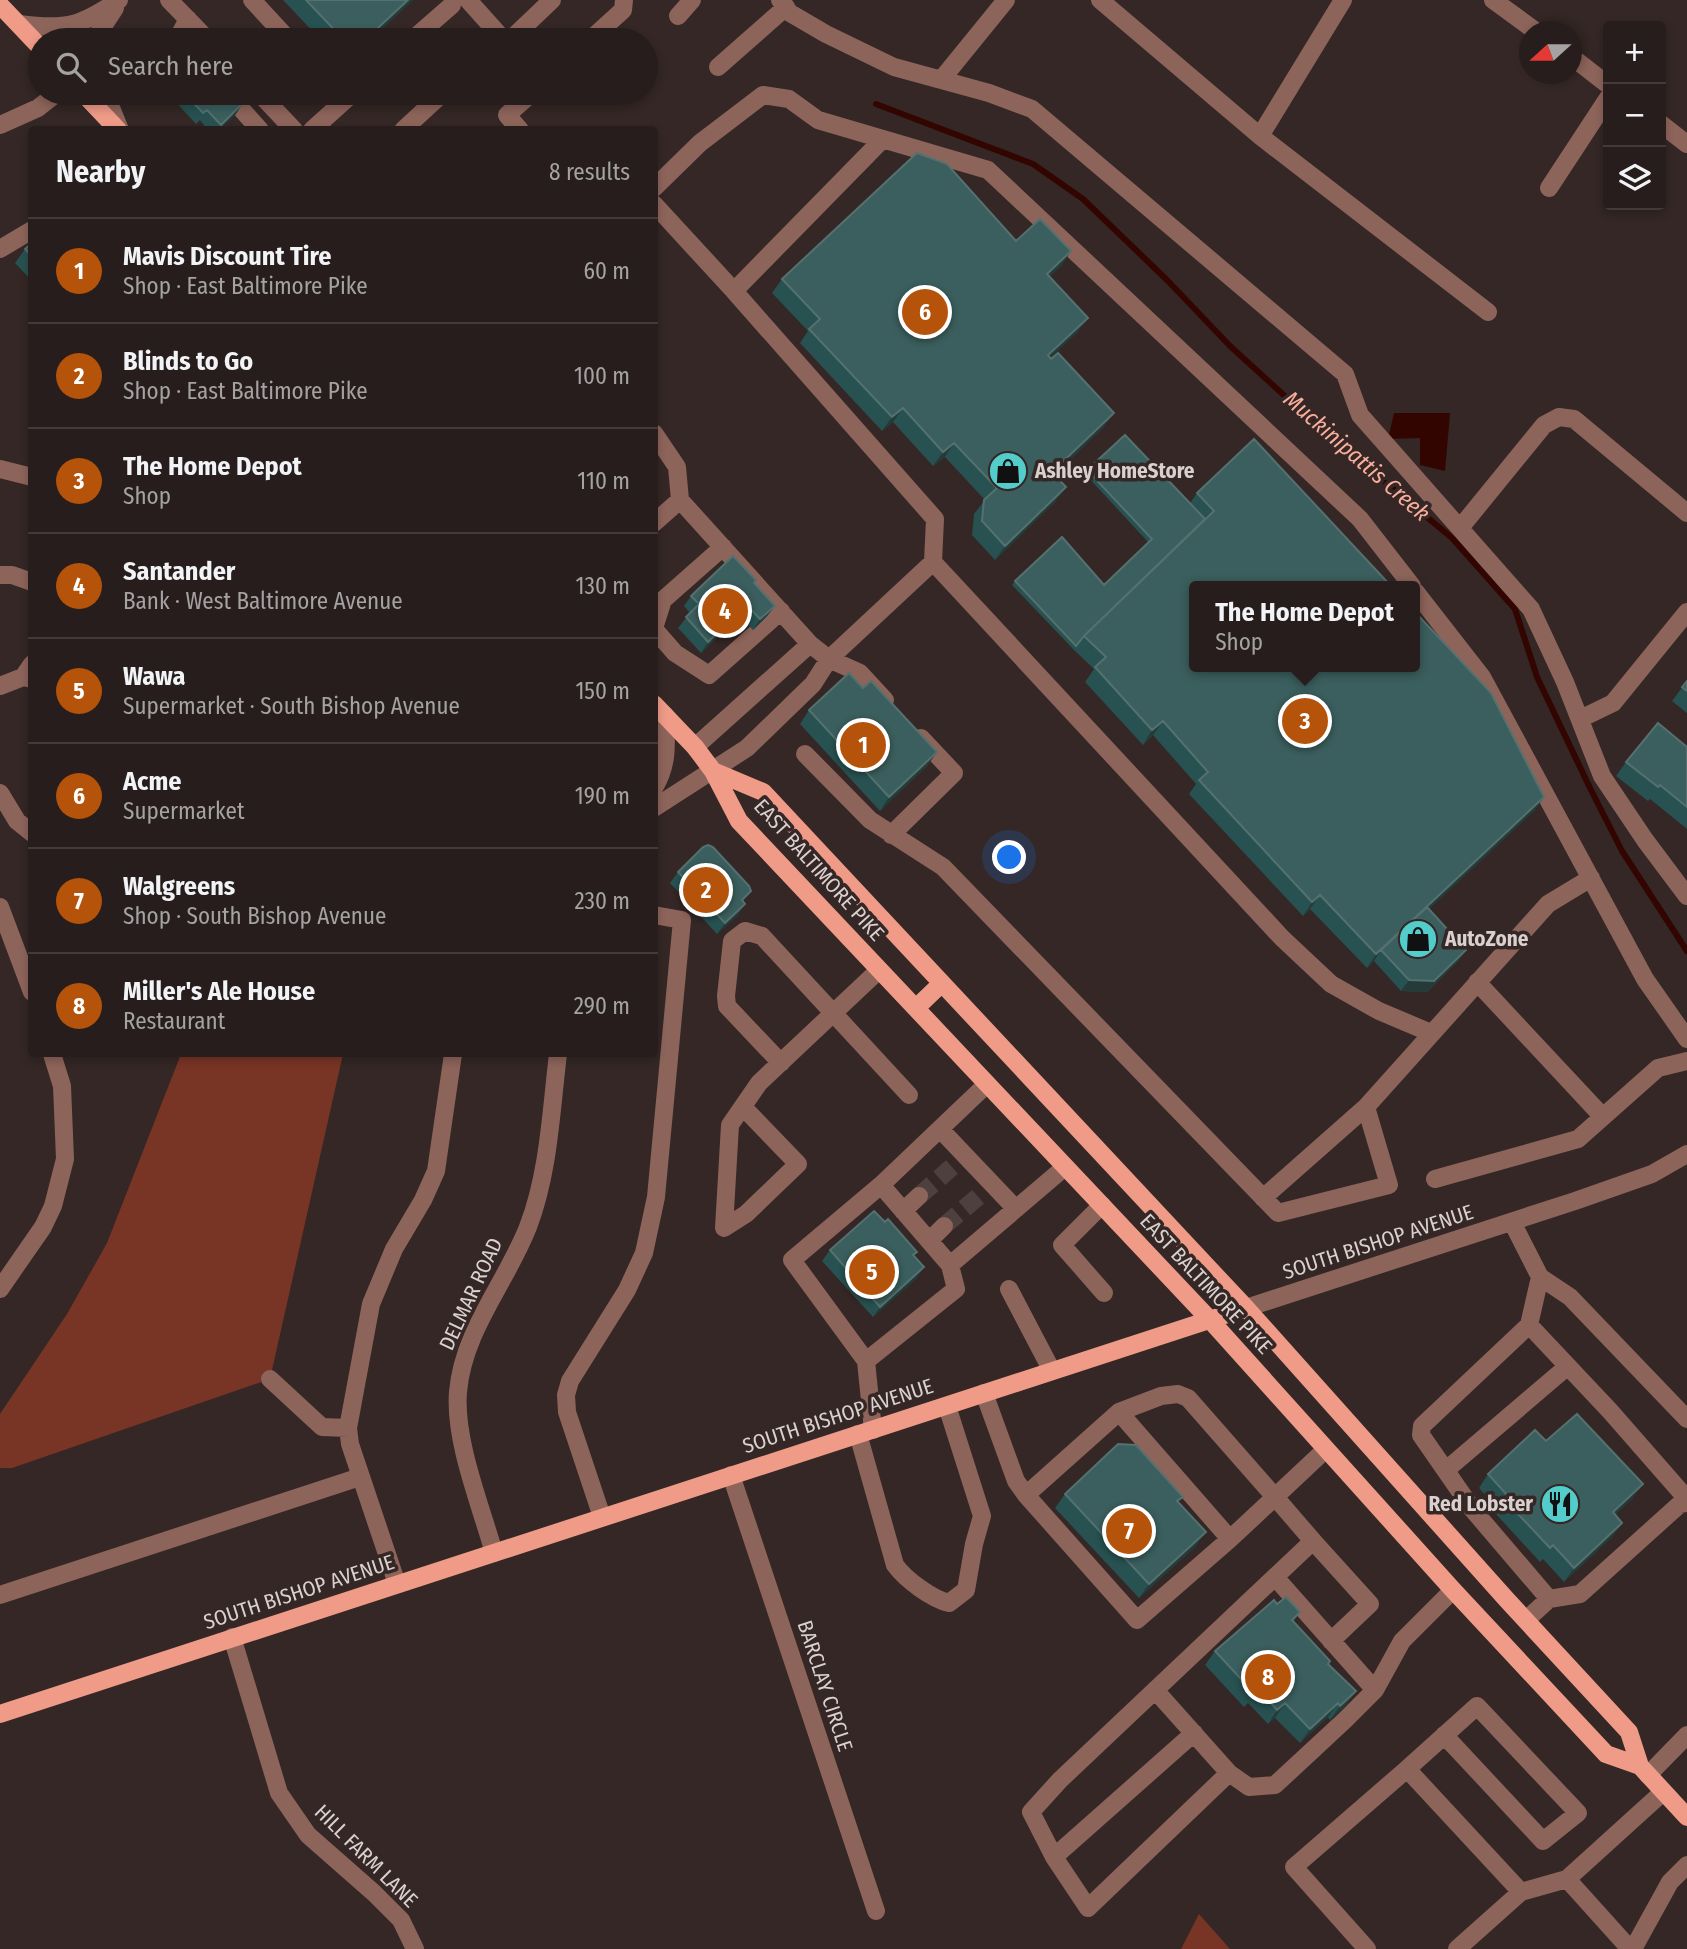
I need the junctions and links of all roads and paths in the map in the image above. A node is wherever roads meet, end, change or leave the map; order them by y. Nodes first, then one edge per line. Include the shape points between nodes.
1 (169, 0) edge
2 (252, 0) edge
3 (552, 0) edge
4 (624, 0) edge
5 (692, 0) edge
6 (1006, 0) edge
7 (1100, 0) edge
8 (1343, 0) edge
9 (1493, 0) edge
10 (456, 1) edge
11 (113, 2) edge
12 (783, 3) edge
13 (0, 5) edge
14 (1518, 7) edge
15 (678, 16) dead end
16 (188, 19) junction
17 (1529, 21) edge
18 (19, 24) junction
19 (100, 28) edge
20 (183, 28) edge
21 (197, 28) edge
22 (278, 28) edge
23 (426, 28) edge
24 (490, 28) edge
25 (519, 28) edge
26 (604, 28) edge
27 (28, 34) edge
28 (1582, 65) edge
29 (718, 67) dead end
30 (941, 80) junction
31 (1607, 84) edge
32 (42, 105) edge
33 (95, 105) edge
34 (110, 105) edge
35 (238, 105) edge
36 (270, 105) edge
37 (335, 105) edge
38 (430, 105) edge
39 (518, 105) edge
40 (1603, 106) edge
41 (0, 125) edge
42 (115, 126) edge
43 (117, 126) edge
44 (256, 126) edge
45 (290, 126) edge
46 (316, 126) edge
47 (407, 126) edge
48 (517, 126) edge
49 (1666, 128) edge
50 (1260, 136) junction
51 (883, 139) junction
52 (1687, 144) edge
53 (658, 184) edge
54 (1549, 188) dead end
55 (658, 208) edge
56 (28, 232) edge
57 (0, 249) edge
58 (734, 291) junction
59 (1488, 312) dead end
60 (658, 439) edge
61 (0, 469) edge
62 (28, 476) edge
63 (680, 500) junction
64 (1687, 513) edge
65 (658, 519) edge
66 (1460, 528) junction
67 (723, 547) junction
68 (933, 562) junction
69 (0, 575) edge
70 (28, 581) edge
71 (1408, 581) edge
72 (659, 595) edge
73 (1420, 597) edge
74 (781, 611) junction
75 (1687, 612) edge
76 (658, 634) edge
77 (810, 644) junction
78 (829, 659) junction
79 (28, 673) edge
80 (0, 687) edge
81 (660, 710) edge
82 (1580, 719) junction
83 (695, 747) junction
84 (806, 754) dead end
85 (660, 764) edge
86 (713, 771) junction
87 (658, 781) edge
88 (0, 793) edge
89 (658, 805) edge
90 (28, 830) edge
91 (891, 835) junction
92 (1591, 878) junction
93 (1687, 896) edge
94 (0, 907) edge
95 (658, 916) edge
96 (879, 970) junction
97 (28, 981) edge
98 (1477, 982) junction
99 (942, 983) junction
100 (916, 1008) junction
101 (833, 1014) junction
102 (1431, 1033) junction
103 (1687, 1039) edge
104 (53, 1057) edge
105 (453, 1057) edge
106 (558, 1057) edge
107 (1687, 1061) edge
108 (781, 1063) junction
109 (987, 1084) junction
110 (909, 1095) dead end
111 (743, 1107) junction
112 (1366, 1107) junction
113 (1603, 1117) junction
114 (940, 1129) junction
115 (1687, 1154) edge
116 (1065, 1167) junction
117 (1435, 1178) dead end
118 (881, 1185) junction
119 (919, 1196) tunnel mouth
120 (1263, 1198) junction
121 (1102, 1205) junction
122 (1016, 1209) junction
123 (903, 1211) junction
124 (1512, 1222) junction
125 (944, 1226) tunnel mouth
126 (929, 1241) junction
127 (950, 1265) junction
128 (1540, 1277) junction
129 (0, 1289) edge
130 (1009, 1289) dead end
131 (1104, 1293) dead end
132 (1246, 1308) junction
133 (1210, 1321) junction
134 (1529, 1325) junction
135 (866, 1361) junction
136 (1568, 1366) junction
137 (1052, 1371) junction
138 (270, 1379) dead end
139 (984, 1394) junction
140 (947, 1406) junction
141 (1119, 1412) junction
142 (1687, 1419) edge
143 (348, 1428) junction
144 (865, 1432) junction
145 (1325, 1450) junction
146 (1446, 1470) junction
147 (731, 1475) junction
148 (360, 1477) junction
149 (1026, 1495) junction
150 (1275, 1497) junction
151 (1687, 1501) edge
152 (602, 1517) junction
153 (1230, 1539) junction
154 (1313, 1541) junction
155 (495, 1553) junction
156 (1275, 1577) junction
157 (397, 1584) junction
158 (1453, 1590) junction
159 (0, 1595) edge
160 (1549, 1599) junction
161 (1526, 1620) junction
162 (232, 1637) junction
163 (1331, 1641) junction
164 (1155, 1690) junction
165 (1374, 1690) junction
166 (0, 1714) edge
167 (1194, 1733) junction
168 (1444, 1735) junction
169 (1687, 1735) edge
170 (1406, 1769) junction
171 (1644, 1770) junction
172 (1229, 1773) junction
173 (1663, 1791) junction
174 (1687, 1817) edge
175 (1054, 1857) junction
176 (1687, 1866) edge
177 (1567, 1879) junction
178 (1521, 1892) junction
179 (876, 1911) dead end
180 (415, 1949) edge
181 (1367, 1949) edge
182 (1457, 1949) edge
183 (1632, 1949) edge

1 - 16 street
2 - 22 street
3 - 25 street
4 - 26 street via 624,10
5 - 15 street
6 - 30 street
7 - 50 street
8 - 50 street
9 - 14 street
10 - 23 street
10 - 24 street
11 - 18 street via 72,26
11 - 19 street
12 - 29 street
12 - 30 street via 790,13 826,34 894,67
13 - 18 main road
14 - 17 street
16 - 20 street
16 - 21 street
18 - 27 main road
28 - 31 street
30 - 66 street via 1032,109 1345,374 1360,415
32 - 41 street
33 - 42 main road
34 - 43 street
35 - 44 street
36 - 45 street
37 - 46 street
38 - 47 street
39 - 48 street via 507,115
40 - 54 street
49 - 52 street
50 - 59 street
51 - 53 street via 818,121 789,99 763,96 700,143
51 - 58 street
51 - 71 street via 988,170 1360,519
55 - 58 street
56 - 57 street
58 - 68 street via 935,519
60 - 63 street via 677,467
61 - 62 street
63 - 65 street
63 - 67 street
64 - 66 street via 1574,419 1559,417 1544,425
66 - 82 street via 1531,608
67 - 72 street
67 - 74 street
68 - 78 street
68 - 102 street via 1331,984 1378,1011
69 - 70 street
73 - 92 street via 1482,677
74 - 76 street via 709,675 675,653
74 - 77 street
75 - 82 street via 1613,703
77 - 78 street
77 - 83 street
78 - 86 street via 813,684 739,755
78 - 91 street via 859,673 954,773
79 - 80 street
81 - 83 main road
81 - 85 street
82 - 93 street via 1602,776
83 - 86 main road
84 - 91 street via 870,820
85 - 87 street via 663,773
86 - 89 street
86 - 96 main road, EAST BALTIMORE PIKE via 739,821
86 - 99 main road, EAST BALTIMORE PIKE via 763,792
88 - 90 street
91 - 120 street via 943,867
92 - 98 street via 1548,904
92 - 103 street via 1646,979
94 - 97 street
95 - 152 street via 682,920 656,1197 644,1253 566,1395 567,1412
96 - 100 main road, EAST BALTIMORE PIKE
96 - 101 street
98 - 102 street
98 - 113 street
99 - 100 main road
99 - 132 main road, EAST BALTIMORE PIKE
100 - 109 main road, EAST BALTIMORE PIKE
101 - 108 street
101 - 108 street via 762,936 746,931 732,941 727,1006
101 - 110 street
102 - 112 street
104 - 129 street via 62,1086 65,1159 43,1227
105 - 143 street via 436,1171 371,1304
106 - 155 street, DELMAR ROAD via 542,1182 519,1248 467,1347 460,1378 461,1438
107 - 113 street via 1658,1068
108 - 111 street via 759,1083
109 - 114 street
109 - 116 main road, EAST BALTIMORE PIKE
111 - 111 street via 730,1125 724,1228 746,1214 798,1164
112 - 120 street
112 - 120 street via 1389,1185 1278,1213
113 - 117 street via 1578,1139
114 - 118 street
114 - 122 street via 959,1161 986,1190
115 - 124 street, SOUTH BISHOP AVENUE via 1652,1174
116 - 121 main road, EAST BALTIMORE PIKE
116 - 122 street
118 - 123 street
118 - 135 street via 792,1260
119 - 123 street
121 - 131 street via 1062,1245
121 - 133 main road, EAST BALTIMORE PIKE
122 - 127 street
123 - 126 street
124 - 128 street
124 - 132 street, SOUTH BISHOP AVENUE
125 - 126 street
126 - 127 street
127 - 135 street via 956,1289
128 - 134 street
128 - 142 street via 1570,1297
130 - 137 street
132 - 133 main road, SOUTH BISHOP AVENUE
132 - 161 main road, EAST BALTIMORE PIKE
133 - 137 main road, SOUTH BISHOP AVENUE
133 - 145 main road, EAST BALTIMORE PIKE
134 - 136 street
134 - 146 street via 1422,1426 1421,1436
135 - 144 street
136 - 146 street
136 - 151 street
137 - 139 main road, SOUTH BISHOP AVENUE
138 - 143 street via 322,1427
139 - 140 main road, SOUTH BISHOP AVENUE
139 - 149 street via 1016,1481
140 - 144 main road, SOUTH BISHOP AVENUE
140 - 144 street via 982,1516 966,1590 949,1603 895,1565
141 - 149 street
141 - 150 street via 1161,1396 1188,1398
141 - 153 street
143 - 148 street
144 - 147 main road, SOUTH BISHOP AVENUE
145 - 150 street
145 - 158 main road, EAST BALTIMORE PIKE
146 - 160 street via 1473,1510
147 - 152 main road, SOUTH BISHOP AVENUE
147 - 179 street, BARCLAY CIRCLE
148 - 157 street
148 - 159 street
149 - 153 street via 1137,1620
150 - 153 street
150 - 154 street
151 - 160 street via 1580,1594
152 - 155 main road, SOUTH BISHOP AVENUE
154 - 156 street
154 - 163 street via 1370,1604
155 - 157 main road, SOUTH BISHOP AVENUE
156 - 163 street
156 - 164 street
157 - 162 main road, SOUTH BISHOP AVENUE
158 - 165 street via 1402,1641
158 - 171 main road, EAST BALTIMORE PIKE via 1606,1754
160 - 161 street
161 - 171 main road, EAST BALTIMORE PIKE via 1629,1732
162 - 166 main road, SOUTH BISHOP AVENUE
162 - 180 street, HILL FARM LANE via 279,1793 308,1835 401,1920
163 - 165 street
164 - 167 street
164 - 175 street via 1031,1812
165 - 172 street via 1275,1786 1249,1787
167 - 172 street
167 - 175 street
168 - 168 street via 1477,1706 1578,1813 1543,1841
168 - 170 street
169 - 171 street
170 - 178 street
170 - 181 street via 1294,1867
171 - 173 main road, EAST BALTIMORE PIKE
172 - 175 street via 1088,1908
173 - 174 main road, EAST BALTIMORE PIKE
173 - 177 street
176 - 183 street via 1670,1882
177 - 178 street
177 - 183 street
178 - 182 street

